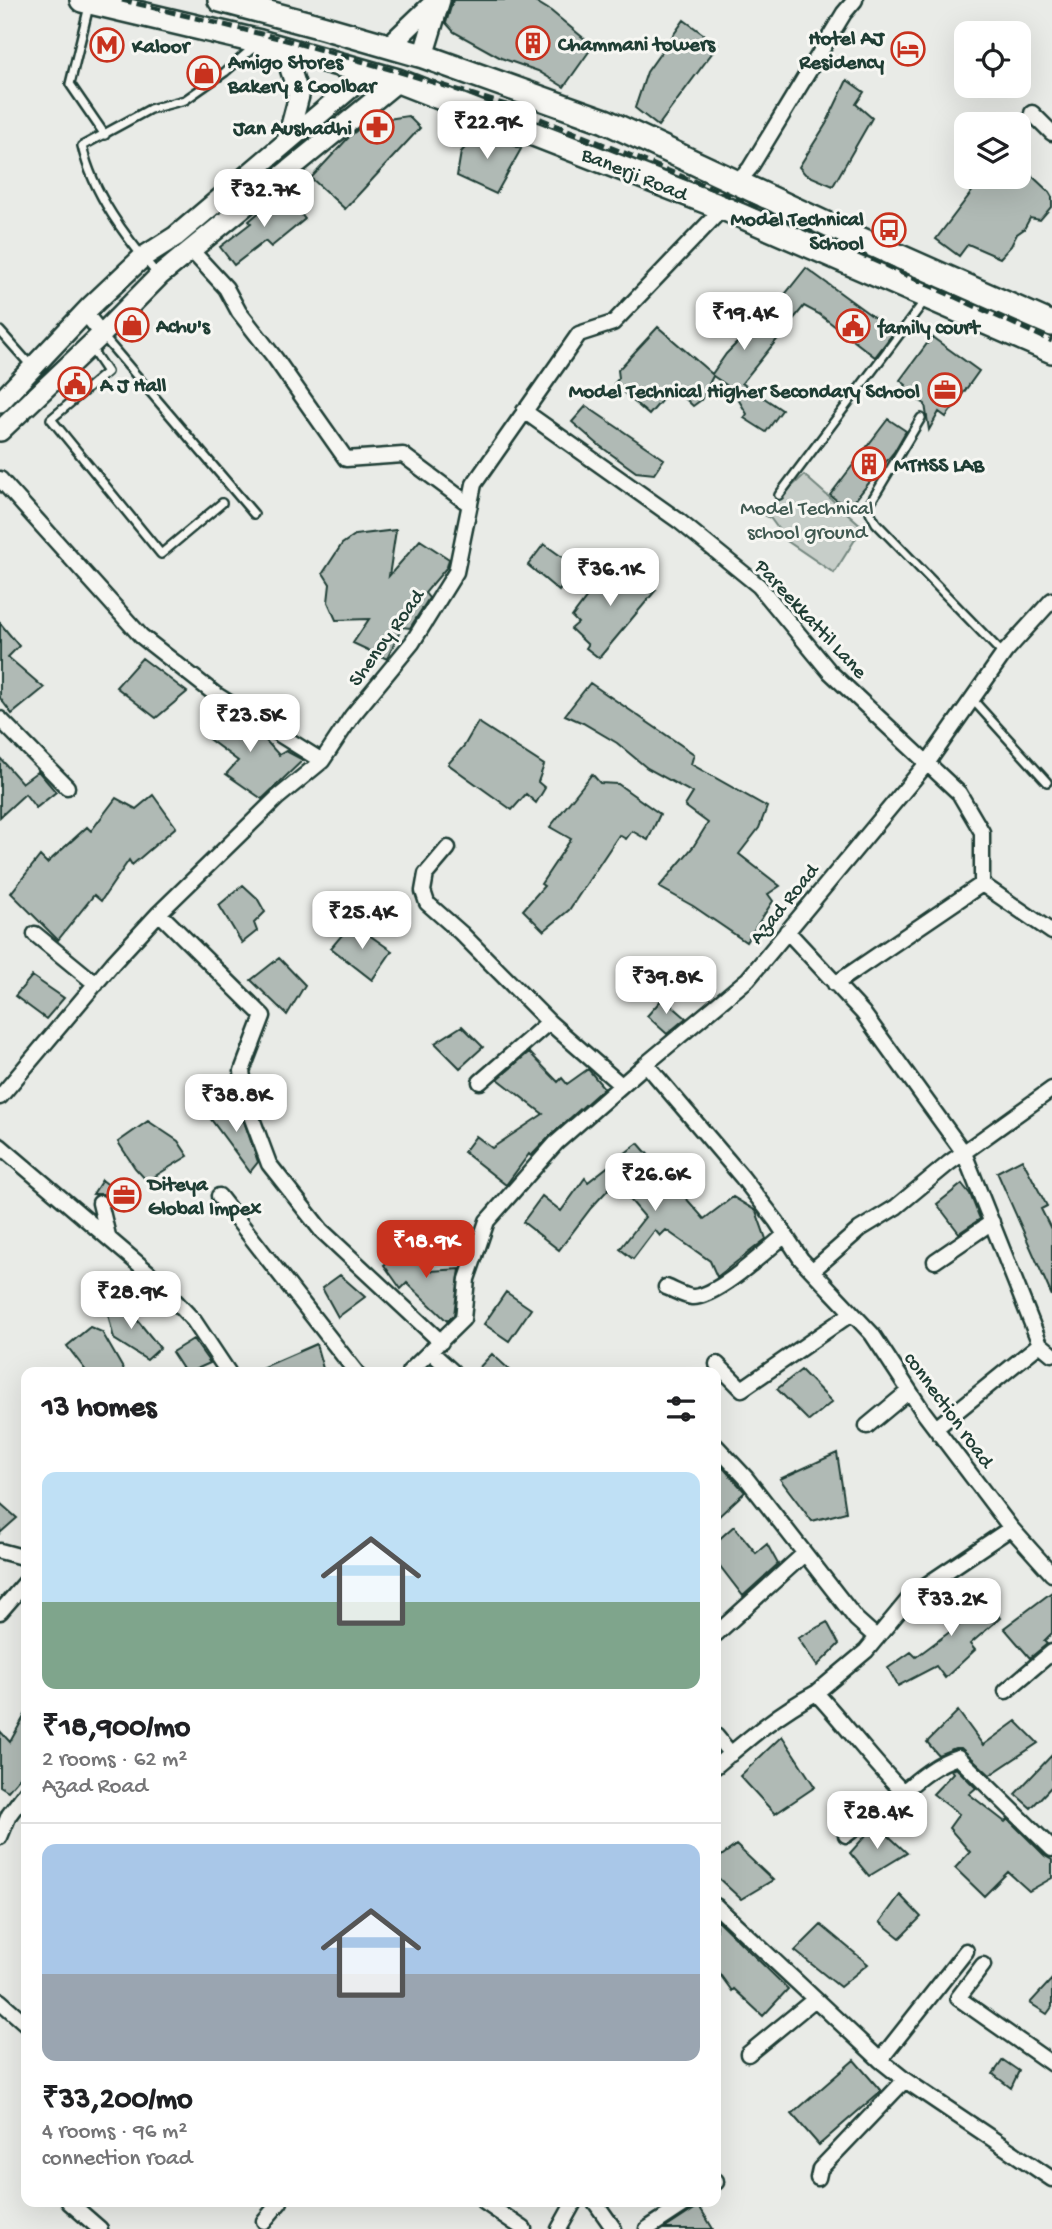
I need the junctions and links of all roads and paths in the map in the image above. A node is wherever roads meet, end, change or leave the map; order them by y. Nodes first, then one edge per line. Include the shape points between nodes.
1 (220, 0) edge
2 (439, 0) edge
3 (855, 0) edge
4 (86, 1) edge
5 (260, 42) junction
6 (388, 47) junction
7 (423, 56) junction
8 (368, 73) junction
9 (398, 81) junction
10 (522, 91) junction
11 (1032, 113) dead end
12 (517, 126) junction
13 (1052, 133) edge
14 (105, 135) junction
15 (287, 141) junction
16 (747, 187) junction
17 (733, 213) junction
18 (176, 236) junction
19 (191, 250) junction
20 (143, 257) junction
21 (159, 276) junction
22 (927, 298) junction
23 (85, 313) junction
24 (1052, 324) edge
25 (0, 331) edge
26 (95, 340) junction
27 (1052, 351) edge
28 (33, 368) junction
29 (0, 401) edge
30 (524, 411) junction
31 (921, 418) dead end
32 (0, 431) edge
33 (0, 479) edge
34 (779, 495) dead end
35 (222, 503) dead end
36 (470, 505) junction
37 (254, 514) dead end
38 (1052, 600) edge
39 (1003, 654) junction
40 (972, 698) junction
41 (0, 719) edge
42 (322, 761) junction
43 (928, 762) junction
44 (1048, 782) dead end
45 (67, 787) dead end
46 (448, 848) dead end
47 (982, 884) junction
48 (159, 913) junction
49 (787, 931) junction
50 (1052, 932) edge
51 (35, 934) dead end
52 (96, 984) junction
53 (835, 984) junction
54 (550, 1022) junction
55 (646, 1064) junction
56 (480, 1082) dead end
57 (621, 1086) junction
58 (1052, 1089) edge
59 (0, 1097) edge
60 (0, 1146) edge
61 (964, 1153) junction
62 (219, 1196) dead end
63 (100, 1203) dead end
64 (992, 1223) junction
65 (785, 1234) junction
66 (108, 1236) junction
67 (935, 1261) dead end
68 (813, 1270) junction
69 (666, 1287) dead end
70 (852, 1313) junction
71 (1040, 1344) junction
72 (436, 1347) junction
73 (1052, 1354) edge
74 (717, 1364) dead end
75 (225, 1367) edge
76 (352, 1367) edge
77 (414, 1367) edge
78 (450, 1367) edge
79 (720, 1367) edge
80 (721, 1368) edge
81 (909, 1391) junction
82 (867, 1426) dead end
83 (936, 1429) junction
84 (721, 1451) edge
85 (1010, 1528) junction
86 (0, 1551) edge
87 (804, 1554) junction
88 (21, 1557) edge
89 (1052, 1574) edge
90 (21, 1588) edge
91 (0, 1612) edge
92 (721, 1629) edge
93 (877, 1638) junction
94 (1052, 1652) edge
95 (1006, 1691) dead end
96 (816, 1693) junction
97 (721, 1742) edge
98 (730, 1754) junction
99 (721, 1762) edge
100 (903, 1792) junction
101 (21, 1797) edge
102 (5, 1812) edge
103 (846, 1836) dead end
104 (0, 1837) edge
105 (1052, 1849) edge
106 (721, 1911) edge
107 (966, 1951) dead end
108 (982, 1965) dead end
109 (816, 1999) junction
110 (0, 2001) edge
111 (21, 2020) edge
112 (748, 2054) dead end
113 (880, 2060) junction
114 (1052, 2064) edge
115 (905, 2080) junction
116 (818, 2178) dead end
117 (1052, 2179) edge
118 (75, 2207) edge
119 (276, 2207) edge
120 (491, 2207) edge
121 (571, 2207) edge
122 (599, 2207) edge
123 (680, 2207) edge
124 (264, 2221) dead end
125 (100, 2229) edge
126 (524, 2229) edge
127 (559, 2229) edge
128 (614, 2229) edge
129 (647, 2229) edge

1 - 6 main road, Banerji Road
2 - 6 main road
2 - 7 main road
3 - 16 street via 750,169
4 - 5 main road, Banerji Road
4 - 14 lane via 70,84
5 - 8 main road, Banerji Road
5 - 14 lane via 185,100 150,109
5 - 15 main road via 289,65 299,96
6 - 7 main road, Banerji Road
6 - 8 main road
7 - 9 main road
7 - 10 main road, Banerji Road
8 - 9 main road, Banerji Road
8 - 15 main road
9 - 12 main road, Banerji Road
9 - 19 main road
10 - 12 main road
10 - 16 main road, Banerji Road via 606,121
11 - 13 street
12 - 17 main road, Banerji Road
14 - 20 lane via 82,146 85,160 106,204
15 - 18 main road
16 - 17 main road
16 - 24 main road, Banerji Road
17 - 22 main road, Banerji Road
17 - 30 street, Shenoy Road via 613,323 579,334
18 - 19 main road
18 - 20 main road
19 - 21 main road
19 - 36 street via 226,288 346,459 403,455
20 - 21 lane
20 - 23 main road
21 - 26 main road
22 - 27 main road, Banerji Road
22 - 34 lane
23 - 26 street
23 - 28 main road
25 - 28 lane
26 - 32 main road
26 - 35 lane via 107,372 51,419 161,554
26 - 37 lane
28 - 29 main road
30 - 36 street, Shenoy Road via 474,484
30 - 43 street, Pareekkattil Lane via 679,521 759,586 830,672
31 - 39 lane via 869,505 870,512
33 - 42 street via 141,636 215,694
36 - 42 street, Shenoy Road via 457,572 412,643
38 - 39 street, Azad Road
39 - 40 street, Azad Road
40 - 43 street, Azad Road
40 - 44 lane
41 - 45 street
42 - 48 street, Shenoy Road via 277,798
43 - 47 street, Pareekkattil Lane via 959,793 982,832
43 - 49 street, Azad Road
46 - 54 street via 426,874 423,891 427,903
47 - 50 street
47 - 53 street
48 - 52 street, Shenoy Road
48 - 72 street via 263,1016 242,1071 247,1105 269,1164 321,1230
49 - 53 street
49 - 55 street, Azad Road via 748,979
51 - 52 street
52 - 59 street, Shenoy Road
53 - 61 street via 863,1013
54 - 56 street
54 - 57 street
55 - 57 street, Azad Road
55 - 65 street, connection road
57 - 72 street, Azad Road via 556,1143 487,1221 467,1279 463,1319
58 - 61 street
60 - 66 street
61 - 64 street
61 - 68 street via 860,1229
62 - 76 street
63 - 66 street
64 - 67 street
64 - 71 street
65 - 68 street, connection road
65 - 69 street via 748,1267 707,1293 692,1297
66 - 75 street via 194,1321
68 - 70 street, connection road
70 - 80 street via 743,1389
70 - 81 street, connection road via 872,1334
71 - 73 street
71 - 83 street
72 - 77 street, Azad Road
72 - 78 street
74 - 79 street
81 - 82 street
81 - 83 street, connection road
83 - 85 street, connection road
84 - 87 street
85 - 89 street, connection road
85 - 93 street via 914,1594
86 - 88 street
87 - 92 street
87 - 93 street
90 - 91 street
93 - 96 street
94 - 95 street
96 - 98 street via 788,1708
96 - 100 street
97 - 98 street
98 - 99 street
100 - 103 street
100 - 105 street via 920,1777 958,1757
101 - 102 street
102 - 104 street
106 - 109 street
107 - 113 street
108 - 114 street via 958,1998
109 - 112 street
109 - 113 street
110 - 111 street
113 - 115 street
115 - 116 street via 820,2169
115 - 117 street
118 - 125 street
119 - 124 street
120 - 126 street
121 - 127 street
122 - 128 street
123 - 129 street

